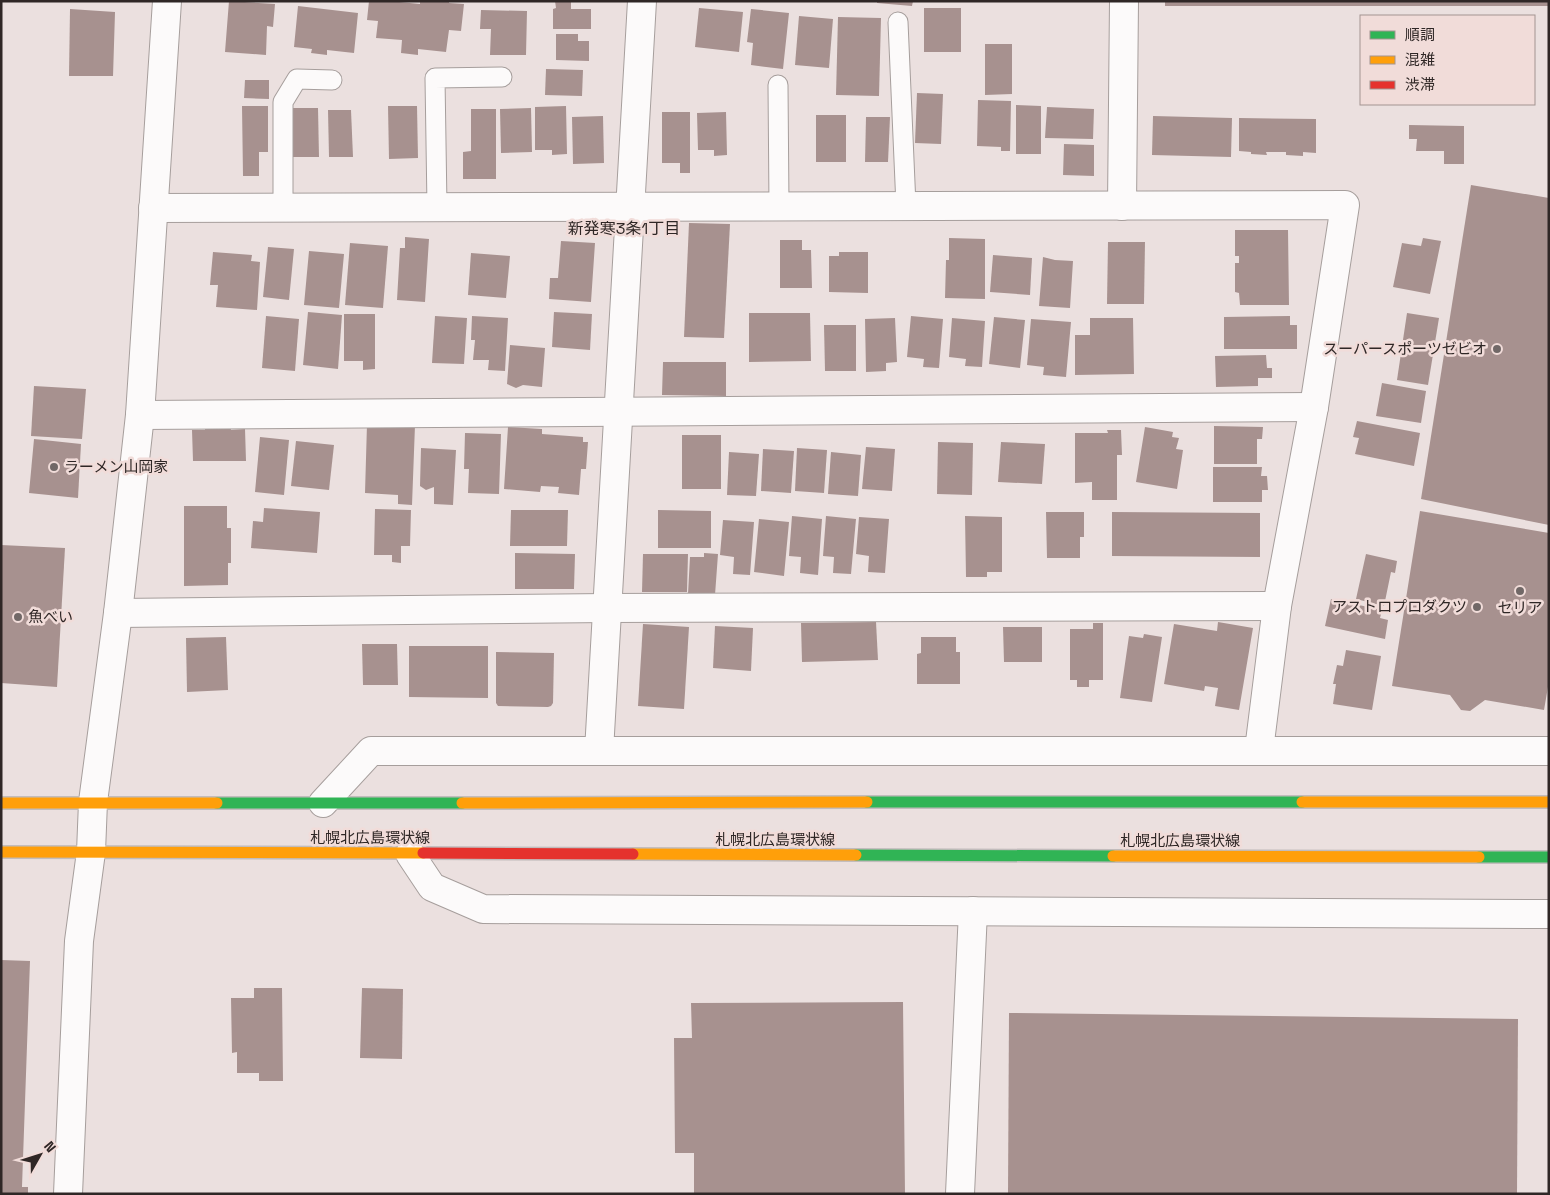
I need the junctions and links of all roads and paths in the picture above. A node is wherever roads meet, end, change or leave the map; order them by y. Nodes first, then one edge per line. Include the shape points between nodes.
1 (167, 1) edge
2 (642, 1) edge
3 (1124, 1) edge
4 (898, 22) dead end
5 (502, 77) dead end
6 (332, 80) dead end
7 (778, 85) dead end
8 (630, 206) junction
9 (779, 206) junction
10 (906, 206) junction
11 (1122, 206) junction
12 (283, 207) junction
13 (437, 207) junction
14 (153, 208) junction
15 (1314, 407) junction
16 (618, 411) junction
17 (140, 415) junction
18 (1277, 606) junction
19 (607, 608) junction
20 (118, 613) junction
21 (1259, 750) junction
22 (599, 751) junction
23 (1549, 751) edge
24 (93, 802) junction
25 (323, 802) junction
26 (1549, 802) edge
27 (1, 803) edge
28 (1, 852) edge
29 (91, 852) junction
30 (410, 854) junction
31 (1549, 857) edge
32 (973, 911) junction
33 (1549, 914) edge
34 (68, 1194) edge
35 (960, 1194) edge

1 - 14 street
2 - 8 street
3 - 11 street
4 - 10 lane
5 - 13 lane via 435,78
6 - 12 lane via 297,79 283,102
7 - 9 lane
8 - 9 street
8 - 13 street
8 - 16 street
9 - 10 street
10 - 11 street
11 - 15 street via 1345,205
12 - 13 street
12 - 14 street
14 - 17 street
15 - 16 street
15 - 18 street
16 - 17 street
16 - 19 street
17 - 20 street
18 - 19 street
18 - 21 street
19 - 20 street
19 - 22 street
20 - 24 street
21 - 22 street
21 - 23 street
22 - 25 street via 371,751
24 - 25 main road
24 - 27 main road
24 - 29 street
25 - 26 main road
28 - 29 main road, 札幌北広島環状線
29 - 30 main road, 札幌北広島環状線
29 - 34 street via 79,941
30 - 31 main road, 札幌北広島環状線
30 - 32 street via 432,887 483,910
32 - 33 street
32 - 35 street

